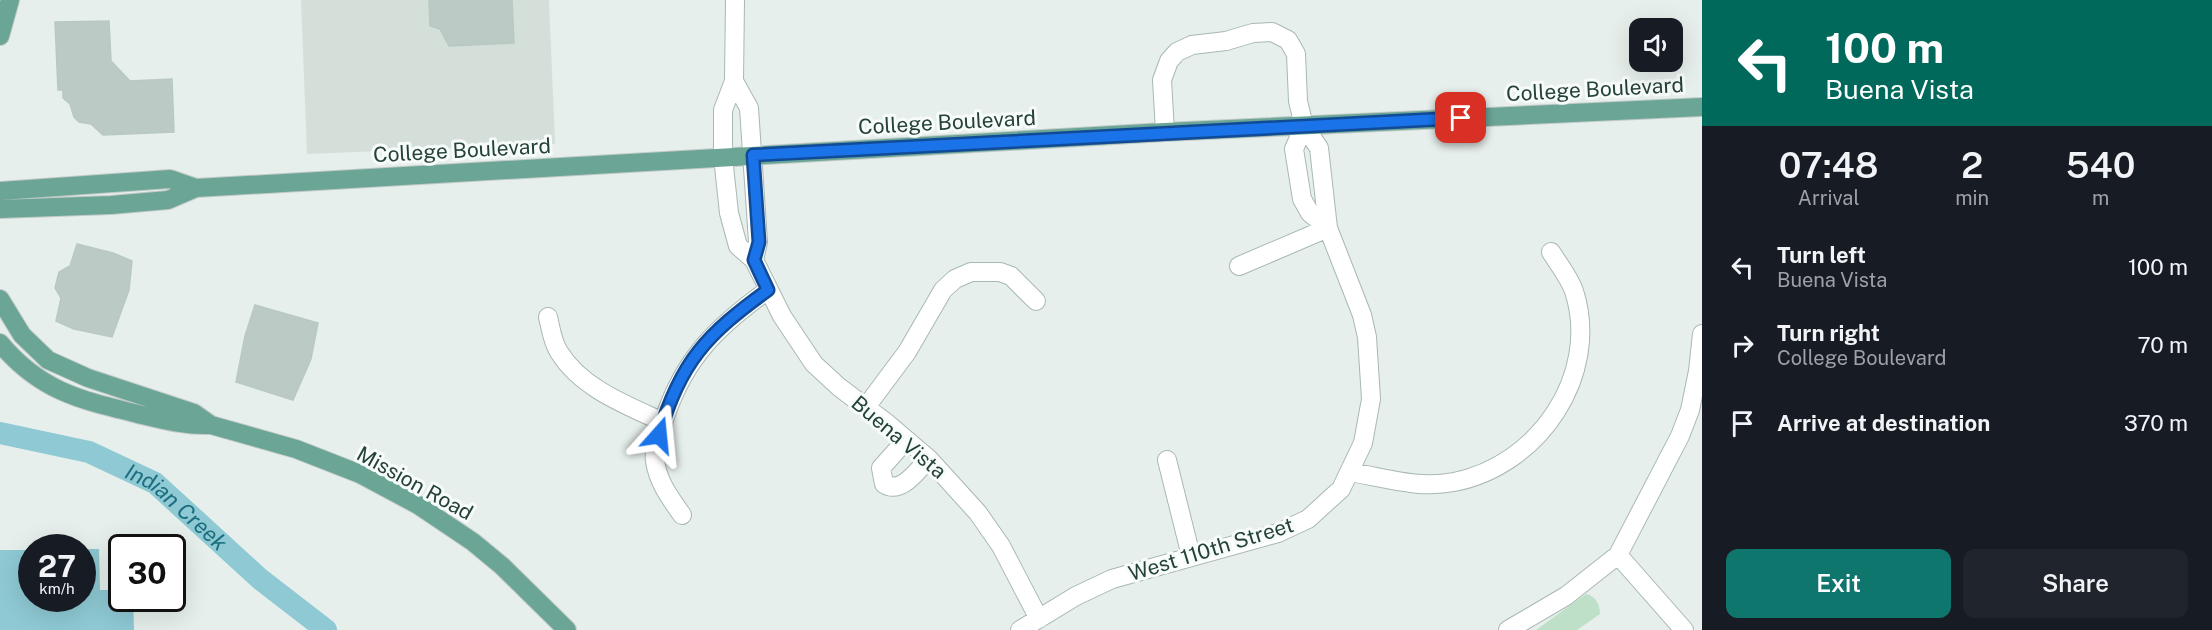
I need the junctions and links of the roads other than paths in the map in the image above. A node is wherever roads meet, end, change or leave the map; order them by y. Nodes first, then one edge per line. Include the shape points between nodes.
1 (10, 0) edge
2 (735, 0) edge
3 (0, 36) edge
4 (734, 81) junction
5 (1702, 107) edge
6 (1304, 126) junction
7 (1165, 132) junction
8 (753, 155) junction
9 (723, 157) junction
10 (196, 188) junction
11 (0, 191) edge
12 (0, 209) edge
13 (1328, 228) junction
14 (1551, 252) dead end
15 (754, 260) junction
16 (1239, 266) dead end
17 (768, 290) junction
18 (0, 299) edge
19 (1036, 301) dead end
20 (548, 317) dead end
21 (1702, 334) edge
22 (0, 344) edge
23 (866, 407) junction
24 (663, 422) junction
25 (211, 424) junction
26 (906, 440) junction
27 (929, 459) junction
28 (1167, 460) dead end
29 (1350, 472) junction
30 (682, 515) dead end
31 (1618, 555) junction
32 (1191, 556) junction
33 (1039, 619) junction
34 (567, 630) edge
35 (1020, 630) edge
36 (1508, 630) edge
37 (1684, 630) edge

1 - 3 main road
2 - 4 street
4 - 8 street via 749,108
4 - 9 street, Buena Vista via 723,110
5 - 6 main road, College Boulevard
6 - 7 main road, College Boulevard
6 - 7 street via 1298,101 1296,54 1288,40 1272,32 1192,45 1168,61 1162,80
6 - 13 street via 1319,148
6 - 13 street via 1294,149 1302,199 1310,213
7 - 8 main road, College Boulevard
8 - 9 main road, College Boulevard
8 - 15 street via 759,242
9 - 10 main road, College Boulevard
9 - 15 street, Buena Vista via 729,213 738,246
10 - 11 main road, College Boulevard via 170,179
10 - 12 main road, College Boulevard via 168,200
13 - 16 street
13 - 29 street, West 110th Street via 1362,315 1371,366 1366,430
14 - 29 street via 1573,290 1580,337 1569,387 1539,435 1497,467 1454,482 1406,484
15 - 17 street, Buena Vista
17 - 23 street, Buena Vista via 814,363
17 - 24 street via 711,336 675,387
18 - 25 main road, Mission Road via 22,335 48,360 88,378 194,413
19 - 23 street via 1011,276 1000,272 970,272 955,279 943,290 907,352
20 - 24 street via 558,352 579,376 618,401
21 - 31 street via 1690,410
22 - 25 main road, Mission Road via 42,383 75,398 188,426
23 - 26 street, Buena Vista
24 - 30 street via 655,449 656,462 661,484
25 - 34 main road, Mission Road via 307,453 360,474 418,505 502,566
26 - 27 street, Buena Vista
26 - 27 street via 881,468 884,484 902,486
27 - 33 street, Buena Vista via 978,513 1001,546
28 - 32 street
29 - 32 street, West 110th Street via 1333,498 1290,529
31 - 36 street via 1566,596
31 - 37 street
32 - 33 street, West 110th Street via 1112,579
33 - 35 street, West 110th Street

